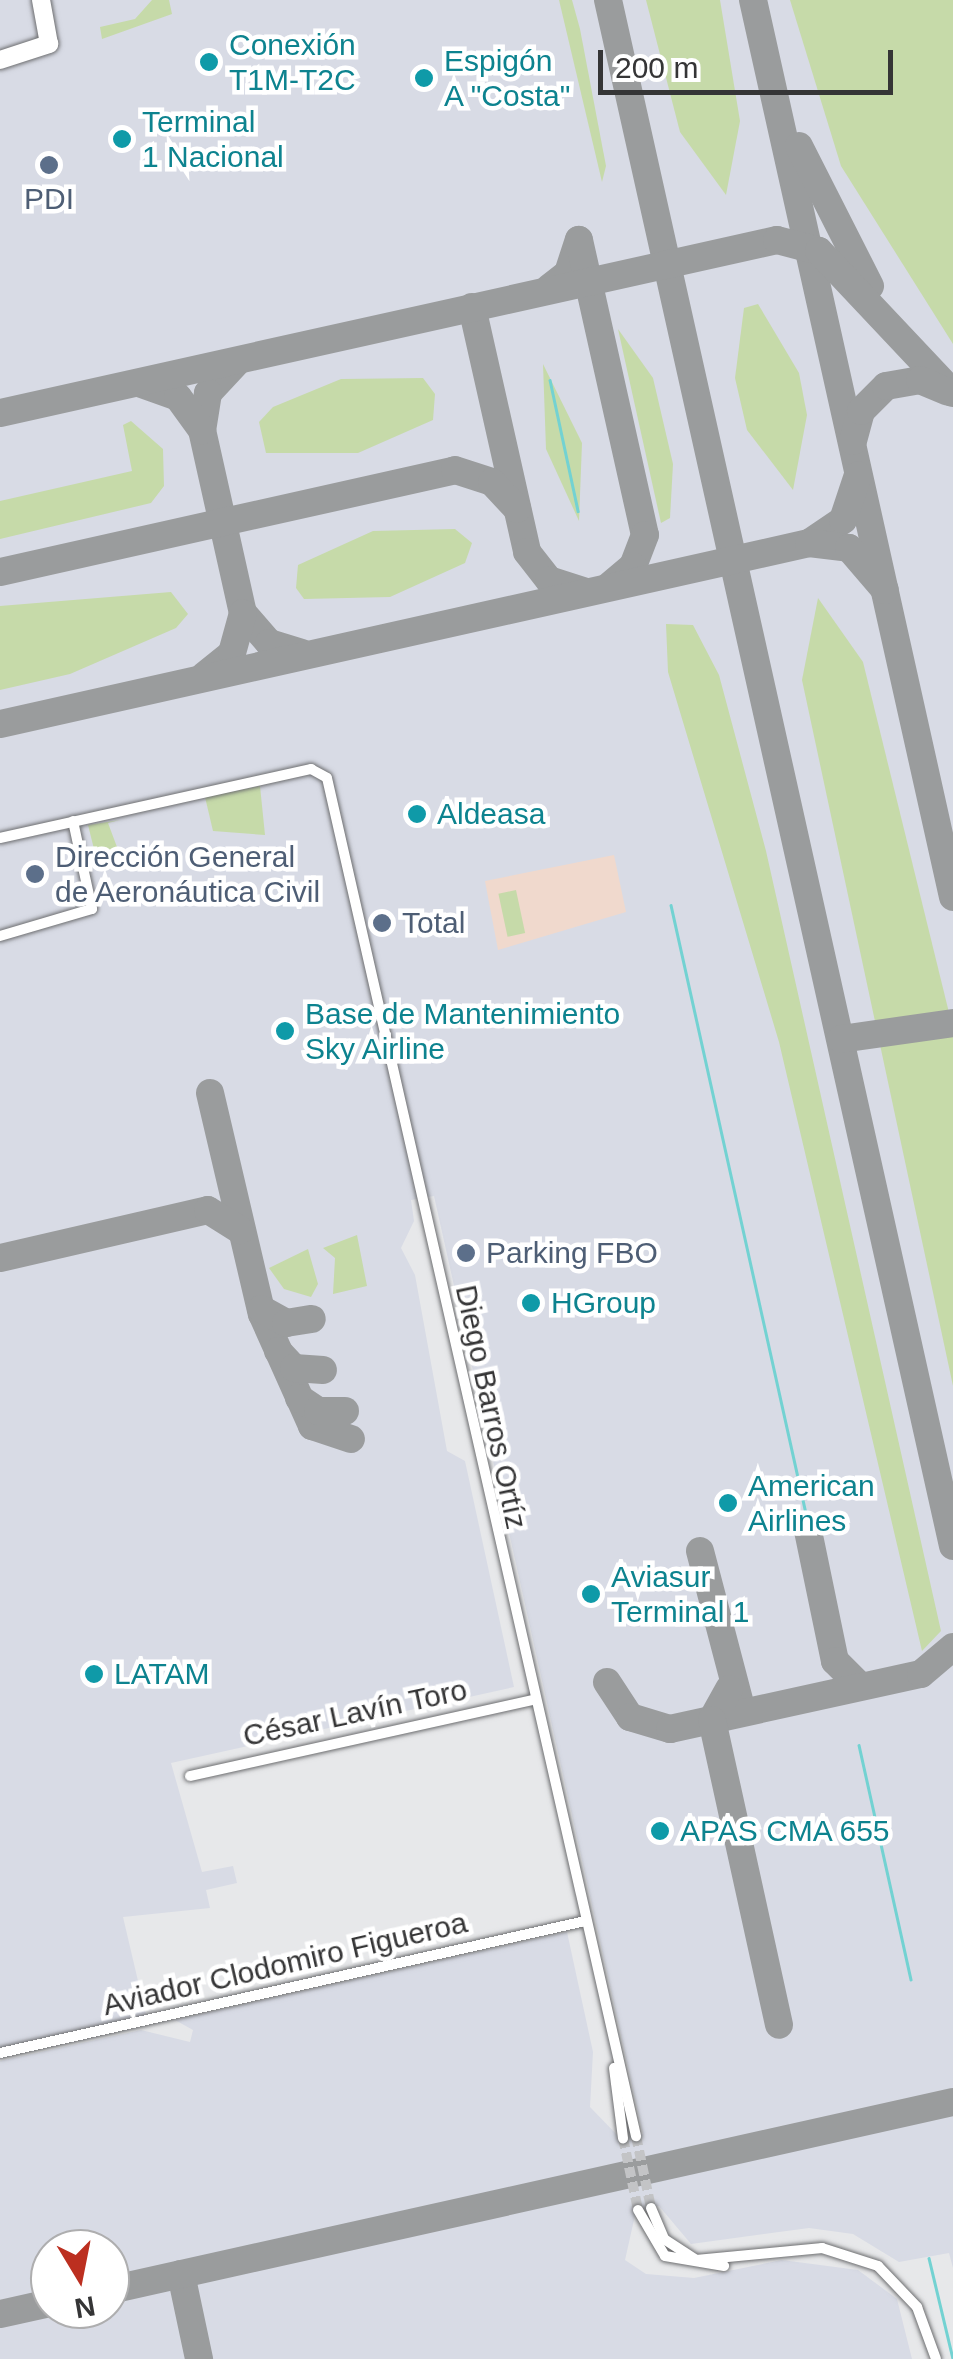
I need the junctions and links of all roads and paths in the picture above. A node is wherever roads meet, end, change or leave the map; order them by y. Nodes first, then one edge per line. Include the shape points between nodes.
1 (41, 0) edge
2 (0, 60) edge
3 (73, 821) junction
4 (0, 838) edge
5 (0, 936) edge
6 (532, 1700) junction
7 (190, 1776) dead end
8 (581, 1922) junction
9 (0, 2053) edge
10 (614, 2066) junction
11 (636, 2136) tunnel mouth
12 (623, 2138) tunnel mouth
13 (651, 2208) tunnel mouth
14 (638, 2210) tunnel mouth
15 (744, 2258) junction
16 (936, 2359) edge

1 - 2 highway via 50,41 38,51
3 - 4 street
3 - 5 street via 92,909
3 - 6 street, Diego Barros Ortíz via 311,769 327,778
6 - 7 street, César Lavín Toro
6 - 8 street, Diego Barros Ortíz
8 - 9 street, Aviador Clodomiro Figueroa
8 - 10 street, Diego Barros Ortíz
10 - 11 street, Diego Barros Ortíz
10 - 12 street, Diego Barros Ortíz
13 - 15 street via 680,2253
14 - 15 street via 654,2247 680,2264 707,2269
15 - 16 street via 822,2248 863,2258 910,2296

